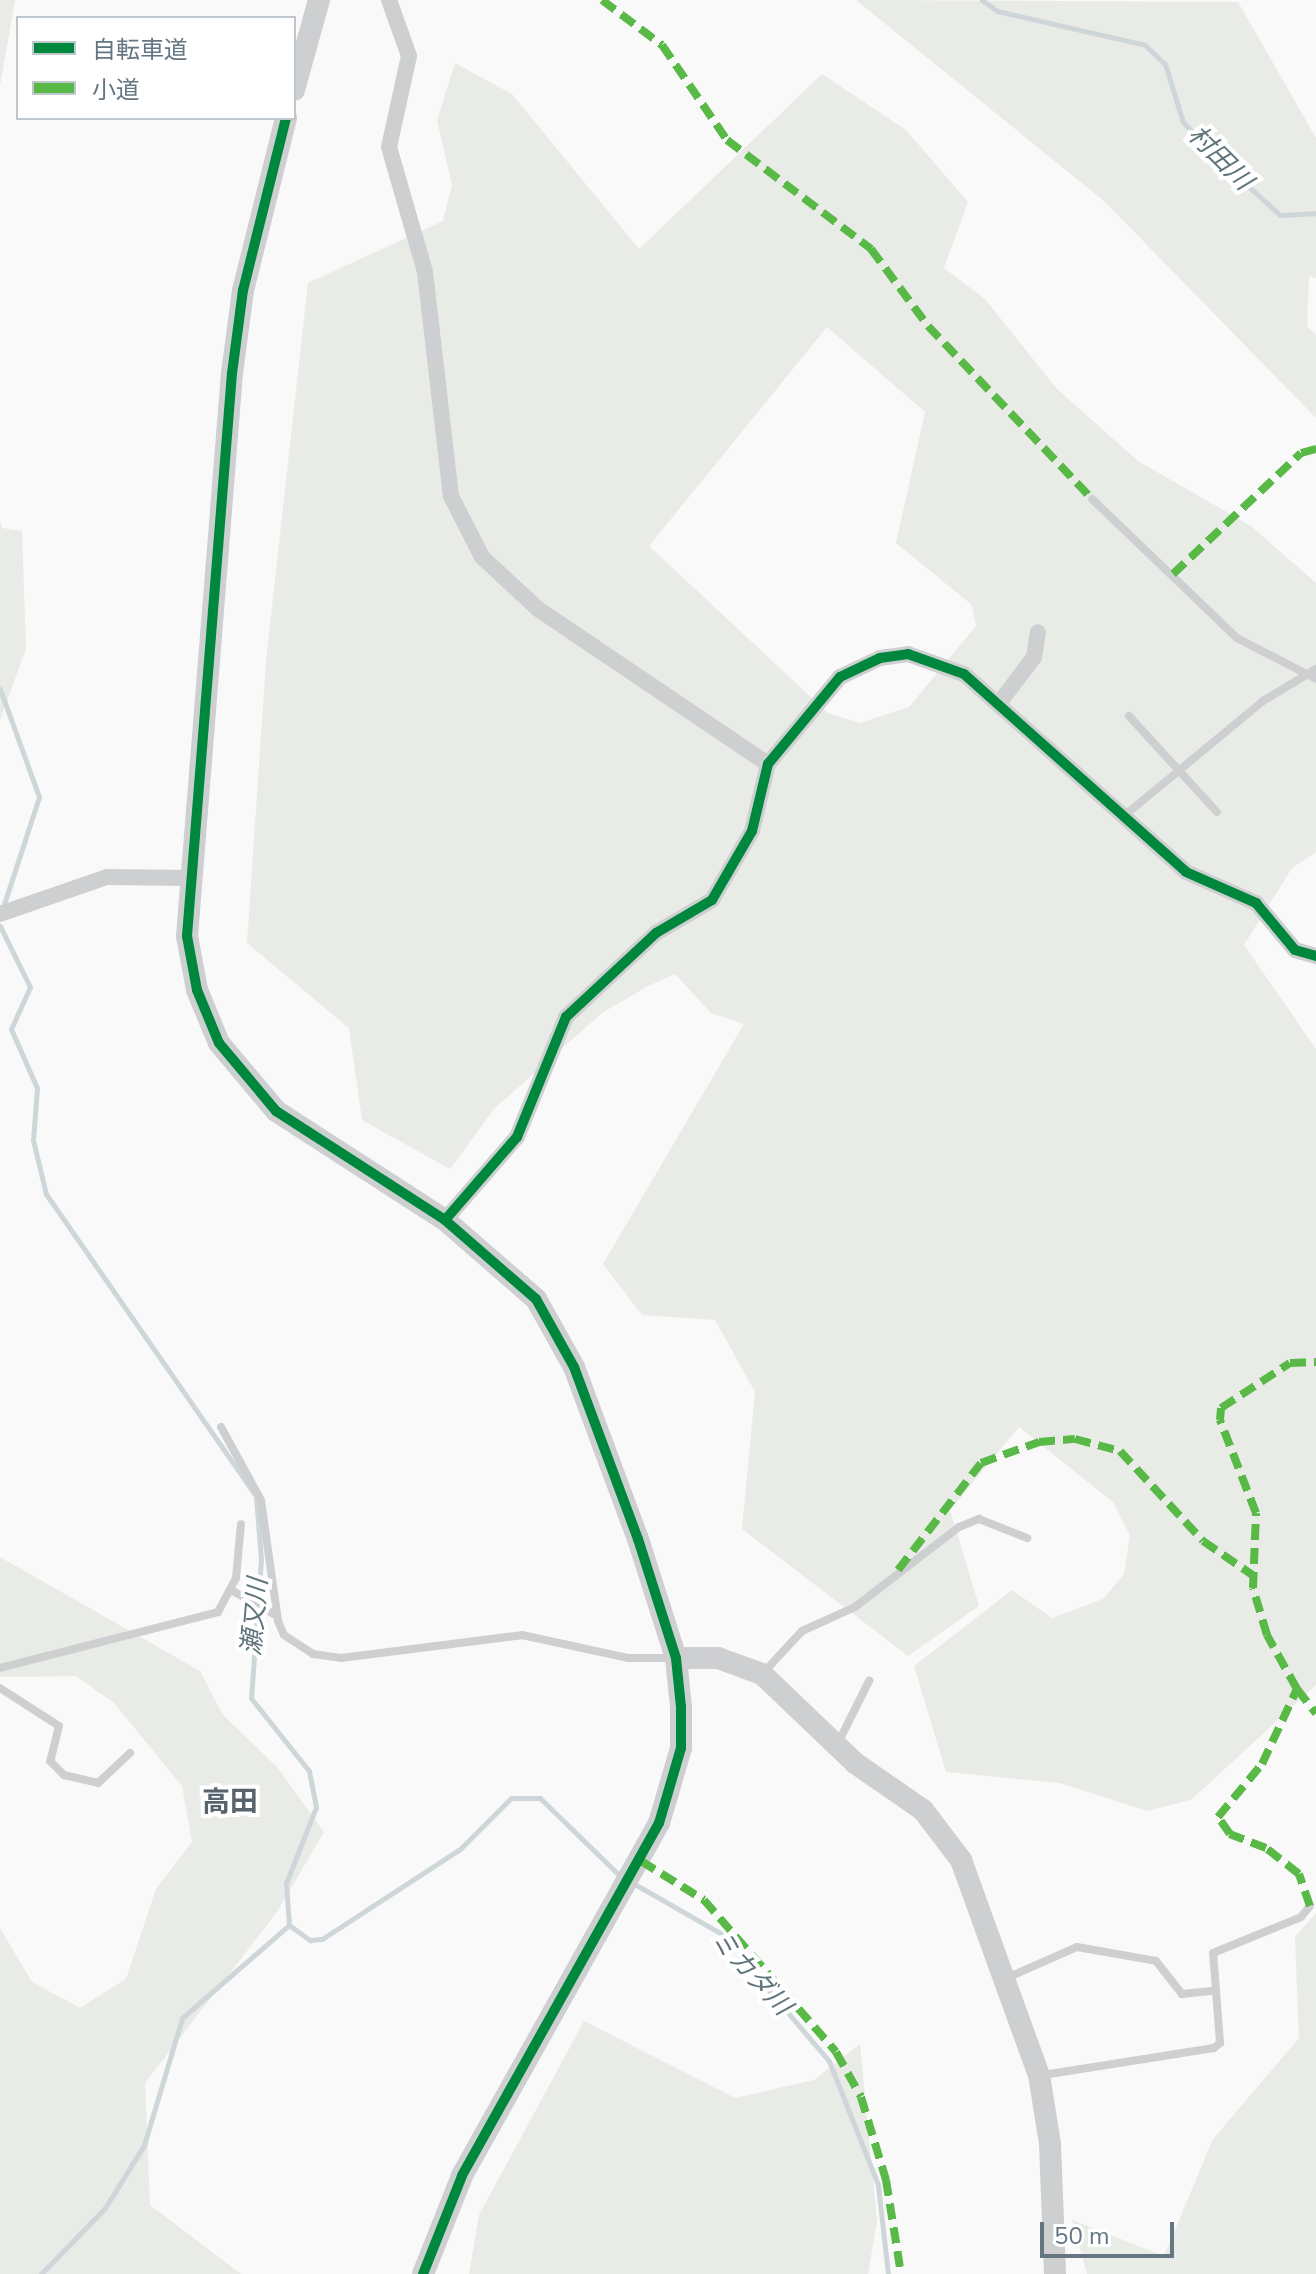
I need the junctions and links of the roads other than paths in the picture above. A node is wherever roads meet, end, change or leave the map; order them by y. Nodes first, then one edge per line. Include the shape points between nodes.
1 (319, 0) edge
2 (389, 0) edge
3 (296, 83) edge
4 (286, 120) edge
5 (1092, 499) dead end
6 (1038, 632) dead end
7 (1313, 674) edge
8 (1000, 702) junction
9 (1129, 716) dead end
10 (768, 764) junction
11 (1173, 770) junction
12 (1217, 812) dead end
13 (1124, 816) junction
14 (191, 878) junction
15 (0, 914) edge
16 (1316, 956) edge
17 (445, 1220) junction
18 (221, 1427) dead end
19 (241, 1524) dead end
20 (1027, 1538) dead end
21 (231, 1590) junction
22 (277, 1616) junction
23 (676, 1658) junction
24 (0, 1668) edge
25 (762, 1674) junction
26 (869, 1681) dead end
27 (0, 1688) edge
28 (836, 1746) junction
29 (130, 1753) dead end
30 (1310, 1906) dead end
31 (1009, 1977) junction
32 (1212, 1991) junction
33 (1039, 2075) junction
34 (423, 2274) edge
35 (1055, 2274) edge

1 - 3 street
2 - 10 street via 409,56 389,147 425,272 451,496 482,557 538,609
4 - 14 street via 243,290 232,373
5 - 7 lane via 1237,638
6 - 8 street via 1034,657
7 - 11 lane
8 - 10 street via 948,666 894,654 840,677
8 - 13 street
9 - 11 lane
10 - 17 street via 752,831 727,882 712,900 656,933 566,1017 517,1137
11 - 12 lane
11 - 13 lane
13 - 16 street via 1186,872 1256,903 1295,950
14 - 15 street via 107,877
14 - 17 street via 187,936 197,990 232,1063 276,1111
17 - 23 street via 522,1282 557,1332
18 - 22 lane via 261,1500
19 - 21 lane
20 - 25 lane via 979,1519 959,1527 855,1607 802,1631
21 - 22 lane
21 - 24 lane via 218,1612 196,1623
22 - 23 lane via 284,1635 313,1654 341,1658 522,1635 628,1658
23 - 25 street via 718,1658
23 - 34 street via 681,1748 659,1823 462,2176
25 - 28 street
26 - 28 lane
27 - 29 lane via 59,1726 50,1761 64,1775 98,1783
28 - 31 street via 933,1822 979,1897
30 - 32 lane via 1301,1917 1217,1949 1209,1960
31 - 32 lane via 1077,1947 1156,1961 1182,1994
31 - 33 street
32 - 33 lane via 1220,2043 1214,2048
33 - 35 street via 1050,2144

